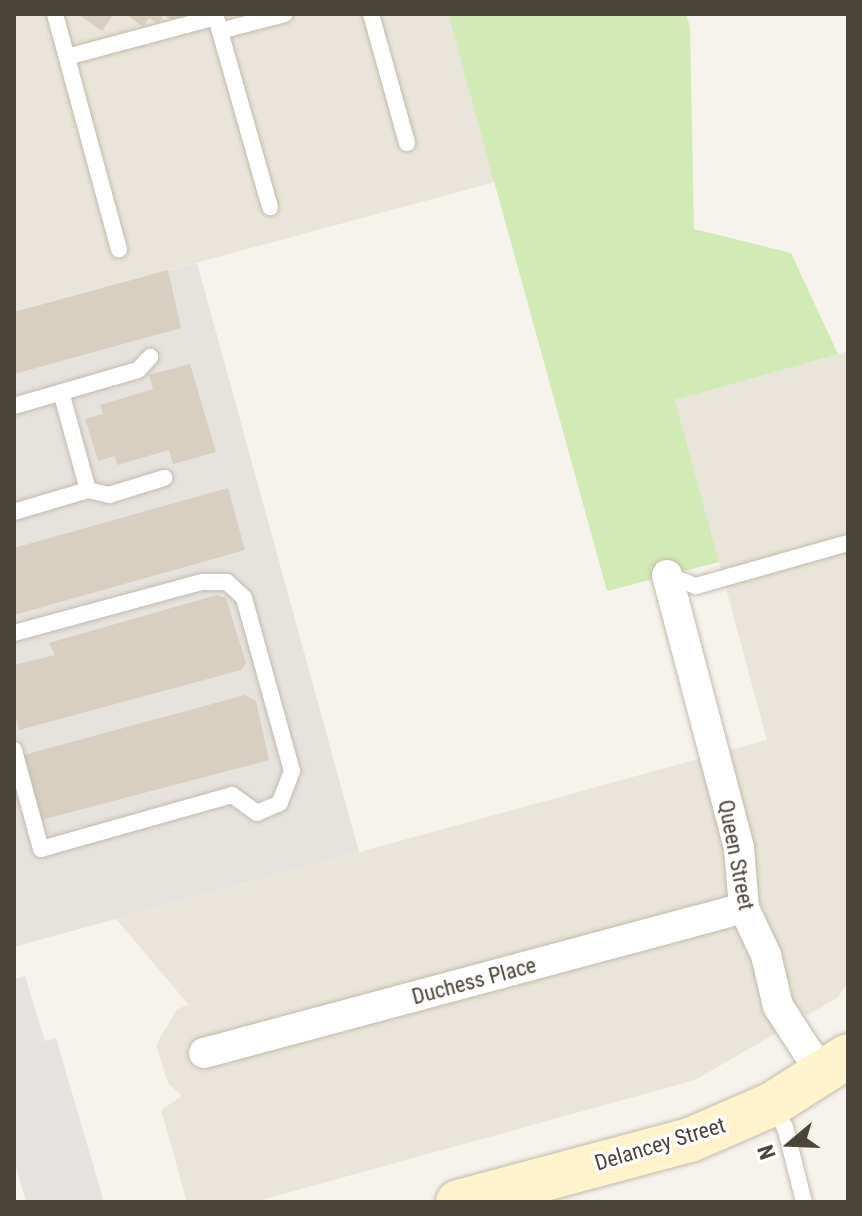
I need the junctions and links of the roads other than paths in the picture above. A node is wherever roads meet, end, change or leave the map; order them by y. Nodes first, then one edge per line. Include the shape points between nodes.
1 (55, 14) edge
2 (285, 14) edge
3 (371, 14) edge
4 (217, 21) edge
5 (67, 57) junction
6 (407, 143) dead end
7 (270, 207) dead end
8 (119, 249) dead end
9 (150, 357) dead end
10 (61, 392) junction
11 (14, 406) edge
12 (164, 478) dead end
13 (88, 490) junction
14 (14, 512) edge
15 (848, 543) edge
16 (667, 575) joint
17 (14, 633) edge
18 (14, 750) edge
19 (744, 908) junction
20 (204, 1053) dead end
21 (837, 1065) edge
22 (771, 1105) junction
23 (458, 1202) edge
24 (804, 1202) edge

1 - 5 lane
2 - 4 lane
3 - 6 lane
4 - 5 lane
4 - 7 lane
5 - 8 lane
9 - 10 lane via 138,370
10 - 11 lane
10 - 13 lane
12 - 13 lane via 109,495
13 - 14 lane
15 - 16 lane via 696,586
16 - 19 street, Queen Street via 739,848
17 - 18 lane via 202,582 227,582 244,598 292,771 280,803 257,813 232,795 41,849
19 - 20 street, Duchess Place
19 - 21 street, Queen Street via 766,955 778,1006 807,1051
21 - 22 main road, Delancey Street
22 - 23 main road, Delancey Street via 690,1140
22 - 24 lane via 785,1127

